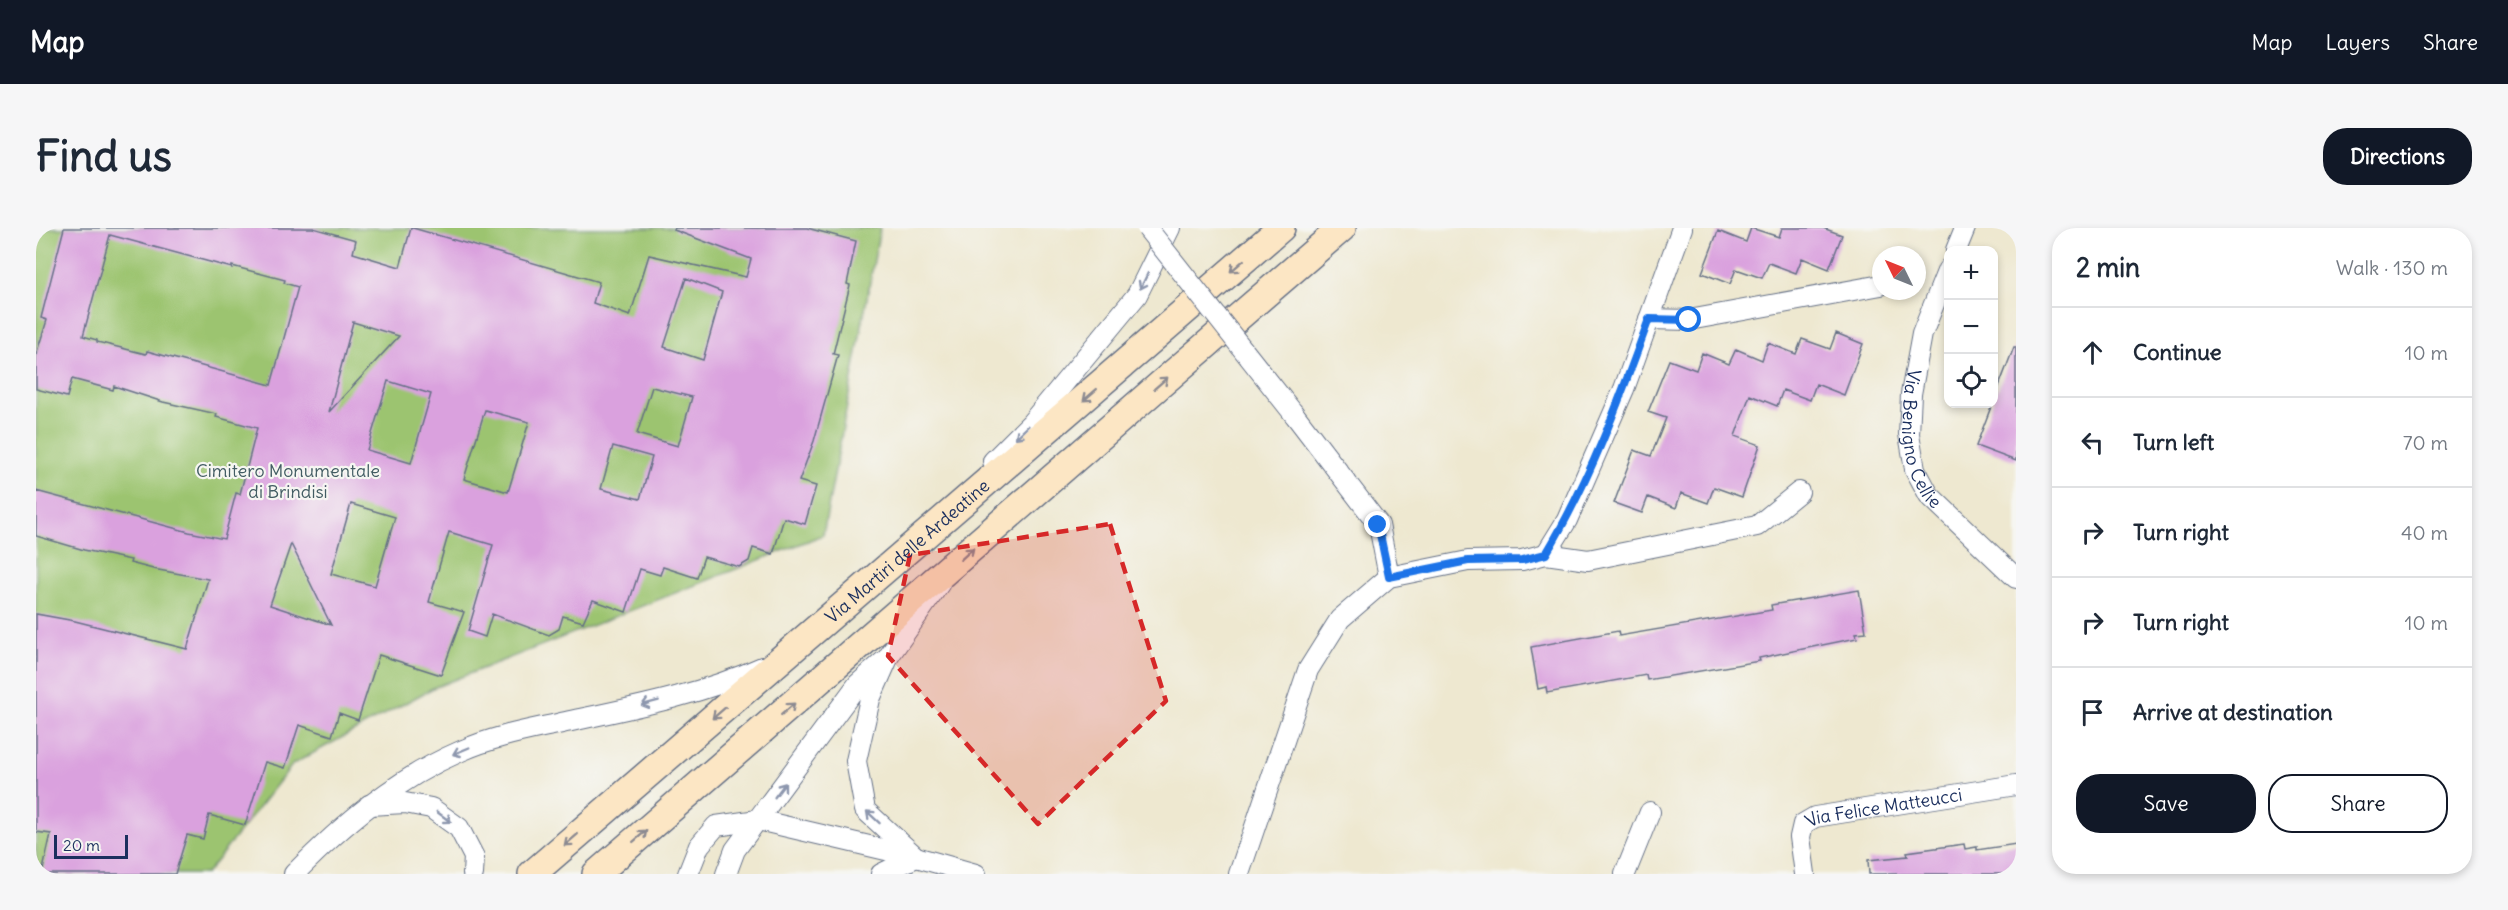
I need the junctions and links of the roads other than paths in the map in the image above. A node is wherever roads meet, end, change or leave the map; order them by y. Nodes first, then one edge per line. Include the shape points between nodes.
1 (1147, 228) edge
2 (1170, 228) edge
3 (1281, 228) edge
4 (1342, 228) edge
5 (1682, 228) edge
6 (1965, 228) edge
7 (1958, 246) edge
8 (1944, 278) edge
9 (1872, 287) edge
10 (1649, 319) junction
11 (1799, 492) dead end
12 (910, 549) junction
13 (1546, 554) junction
14 (946, 573) junction
15 (1389, 577) junction
16 (2016, 578) edge
17 (889, 656) junction
18 (784, 657) junction
19 (2016, 785) edge
20 (369, 805) junction
21 (1650, 812) dead end
22 (758, 820) junction
23 (916, 856) junction
24 (294, 874) edge
25 (473, 874) edge
26 (532, 874) edge
27 (596, 874) edge
28 (688, 874) edge
29 (726, 874) edge
30 (881, 874) edge
31 (976, 874) edge
32 (1239, 874) edge
33 (1625, 874) edge
34 (1805, 874) edge

1 - 15 street, bridge via 1378,525
2 -> 12 street via 1137,295 1031,423 950,502
3 -> 12 street, Via Martiri delle Ardeatine
14 -> 4 street
5 - 10 street
6 - 7 street
8 - 16 street, Via Benigno Cellie via 1922,334 1911,394 1909,434 1915,469 1929,495
9 - 10 street via 1689,320
10 - 13 street via 1624,389 1567,520
11 - 13 street via 1757,526 1588,560
12 - 18 street, Via Martiri delle Ardeatine
13 - 15 street via 1522,560 1468,561
14 - 17 street
27 -> 14 street
15 - 32 street via 1340,619 1308,670
22 -> 17 street via 858,684
23 -> 17 street via 866,810 856,761 870,699
18 -> 20 street via 725,684 507,735 462,750 415,774
18 -> 26 street, Via Martiri delle Ardeatine
19 - 34 street, Via Felice Matteucci via 1815,817 1803,824 1800,837
20 - 24 street
20 -> 25 street via 405,803 431,808 459,828 474,857
21 - 33 street
22 - 23 street
22 - 28 street via 716,826 699,846
22 - 29 street via 735,850
23 - 30 street
23 - 31 street

